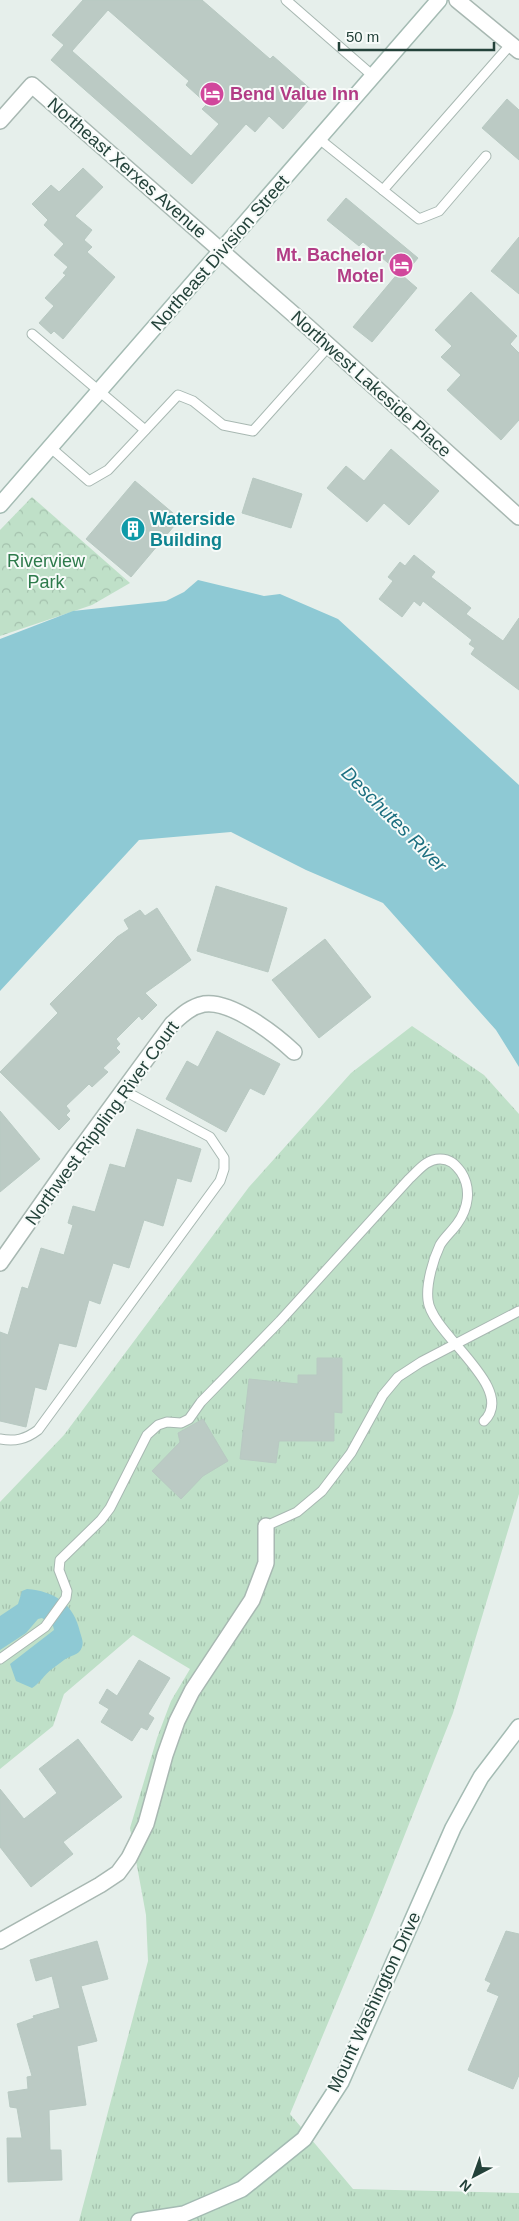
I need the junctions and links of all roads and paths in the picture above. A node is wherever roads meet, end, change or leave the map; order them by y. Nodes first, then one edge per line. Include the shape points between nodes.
1 (286, 0) edge
2 (439, 0) edge
3 (457, 0) edge
4 (515, 47) edge
5 (373, 76) junction
6 (0, 121) edge
7 (318, 138) junction
8 (486, 156) dead end
9 (383, 190) junction
10 (222, 252) junction
11 (32, 334) dead end
12 (329, 346) junction
13 (100, 391) junction
14 (145, 430) junction
15 (51, 448) junction
16 (0, 504) edge
17 (519, 517) edge
18 (294, 1052) dead end
19 (123, 1090) junction
20 (0, 1263) edge
21 (519, 1311) edge
22 (455, 1343) junction
23 (484, 1421) dead end
24 (0, 1439) edge
25 (266, 1526) joint
26 (0, 1659) edge
27 (519, 1727) edge
28 (0, 1941) edge
29 (139, 2221) edge

1 - 5 lane
2 - 5 street, Northeast Division Street
3 - 4 street
4 - 9 lane
5 - 7 street, Northeast Division Street
6 - 10 street, Northeast Xerxes Avenue via 32,85
7 - 9 lane
7 - 10 street, Northeast Division Street
8 - 9 lane via 439,211 419,219
10 - 12 street, Northwest Lakeside Place
10 - 13 street, Northeast Division Street
11 - 13 lane
12 - 14 lane via 253,431 223,425 178,395
12 - 17 street, Northwest Lakeside Place
13 - 14 lane
13 - 15 street, Northeast Division Street
14 - 15 lane via 108,470 89,481
15 - 16 street, Northeast Division Street
18 - 19 street, Northwest Rippling River Court via 274,1034 224,1006 205,1004 187,1010 172,1024
19 - 20 street, Northwest Rippling River Court
19 - 24 lane via 210,1137 224,1158 220,1181 38,1430 15,1441
21 - 22 lane
22 - 23 lane via 490,1392 491,1415
22 - 25 lane via 398,1377 382,1395 350,1452 322,1491 297,1512
22 - 26 lane via 436,1321 428,1302 429,1285 441,1244 458,1223 469,1195 465,1178 456,1166 449,1160 437,1159 428,1162 409,1179 280,1321 212,1390 189,1419 158,1425 147,1435 110,1508 60,1560 59,1570 67,1591 66,1598 45,1627
25 - 28 street via 266,1563 252,1600 192,1691 177,1722 146,1824 129,1858 118,1873 100,1885
27 - 29 street, Mount Washington Drive via 481,1777 453,1828 341,2082 304,2139 242,2189 184,2214

